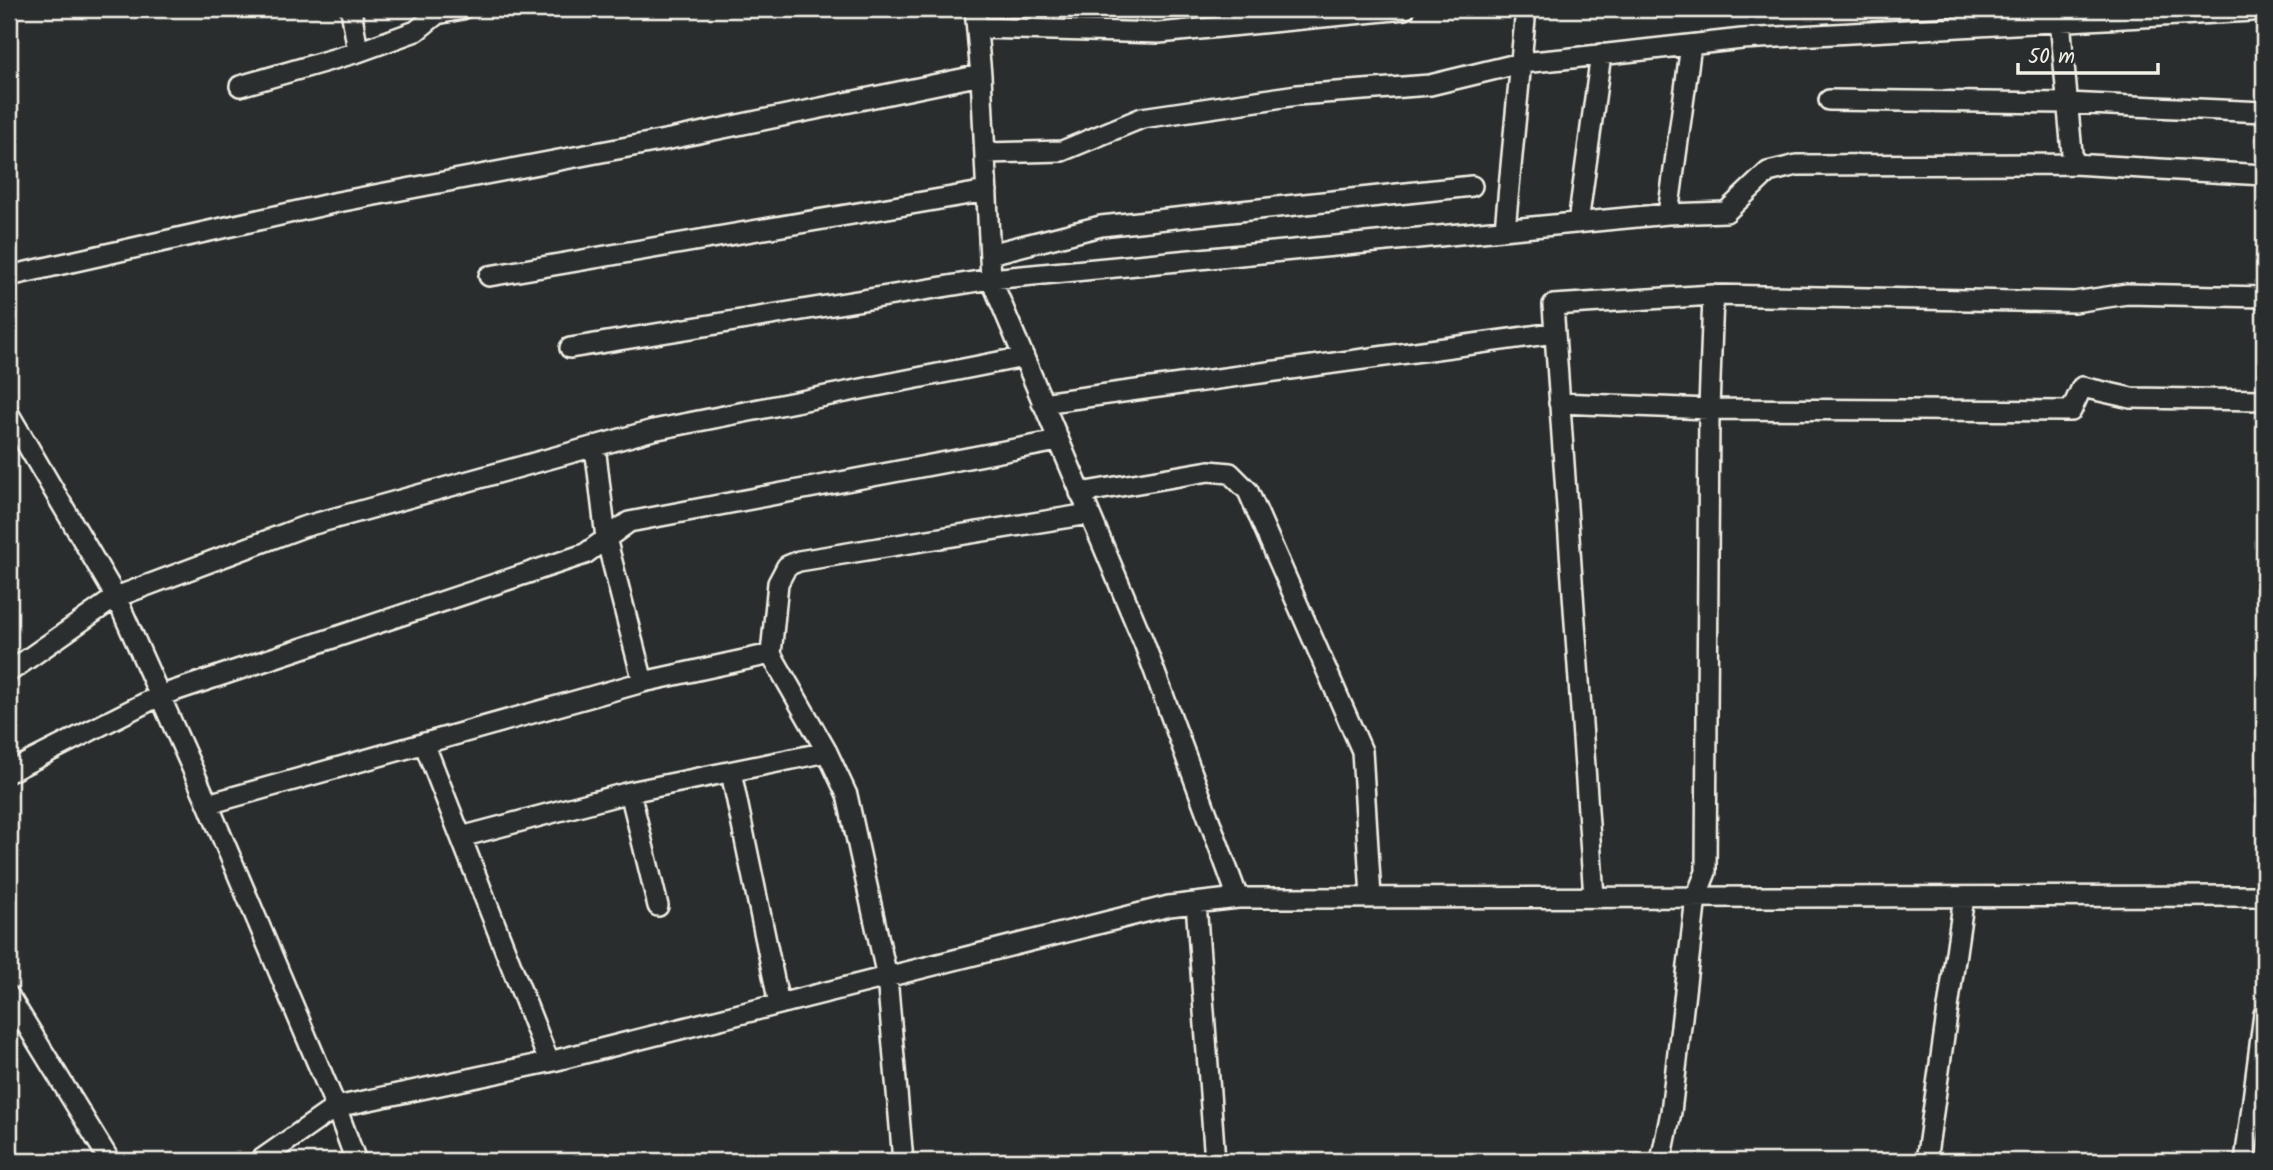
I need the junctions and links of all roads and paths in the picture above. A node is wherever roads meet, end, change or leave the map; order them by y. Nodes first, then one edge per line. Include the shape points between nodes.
1 (351, 9) edge
2 (462, 9) edge
3 (1405, 9) edge
4 (1526, 9) edge
5 (2252, 11) dead end
6 (2059, 15) edge
7 (976, 18) edge
8 (1691, 45) junction
9 (358, 52) junction
10 (1601, 54) junction
11 (1521, 64) junction
12 (981, 75) junction
13 (240, 86) dead end
14 (1829, 100) dead end
15 (2067, 103) junction
16 (2264, 112) edge
17 (985, 153) junction
18 (2073, 163) junction
19 (2264, 175) edge
20 (1472, 186) dead end
21 (987, 191) junction
22 (1668, 214) junction
23 (1578, 222) junction
24 (1505, 229) junction
25 (990, 254) junction
26 (9, 276) edge
27 (489, 276) dead end
28 (991, 279) junction
29 (1713, 295) junction
30 (2264, 297) edge
31 (1554, 333) junction
32 (570, 348) dead end
33 (1024, 357) junction
34 (2264, 400) edge
35 (1559, 402) junction
36 (1042, 403) junction
37 (1709, 409) junction
38 (9, 416) edge
39 (1058, 441) junction
40 (595, 446) junction
41 (1080, 493) junction
42 (1089, 514) junction
43 (606, 538) junction
44 (116, 597) junction
45 (771, 654) junction
46 (9, 672) edge
47 (643, 682) junction
48 (159, 696) junction
49 (424, 743) junction
50 (827, 752) junction
51 (9, 772) edge
52 (731, 772) junction
53 (630, 792) junction
54 (208, 804) junction
55 (461, 837) junction
56 (2264, 896) edge
57 (1371, 897) junction
58 (1594, 897) junction
59 (1696, 897) junction
60 (1964, 897) junction
61 (1238, 898) junction
62 (1196, 903) junction
63 (658, 906) dead end
64 (887, 977) junction
65 (9, 996) edge
66 (779, 1004) junction
67 (2264, 1014) edge
68 (549, 1062) junction
69 (336, 1107) junction
70 (110, 1161) edge
71 (259, 1161) edge
72 (356, 1161) edge
73 (903, 1161) edge
74 (1215, 1161) edge
75 (1661, 1161) edge
76 (1926, 1161) edge
77 (2245, 1161) edge

1 - 9 street
2 - 9 street via 437,14 416,31
3 - 7 street via 1160,33
4 - 11 street
5 - 6 street
6 - 8 street
6 - 15 street
7 - 12 street
8 - 10 street
8 - 22 street
9 - 13 street
10 - 11 street
10 - 23 street
11 - 17 street via 1430,85 1297,95 1142,118 1062,151
11 - 24 street
12 - 17 street
12 - 26 street via 338,202
14 - 15 street
15 - 16 street
15 - 18 street
17 - 21 street
18 - 19 street
18 - 22 street via 1797,165 1768,172 1726,212
20 - 25 street via 1101,226
21 - 25 street
21 - 27 street
22 - 23 street
23 - 24 street
24 - 28 street
25 - 28 street
28 - 32 street
28 - 33 street
29 - 30 street via 2074,302 2127,295
29 - 31 street via 1553,305
29 - 37 street
31 - 35 street
31 - 36 street
33 - 36 street
33 - 40 street via 653,430
34 - 37 street via 2131,398 2082,387 2071,411
35 - 37 street
35 - 58 street
36 - 39 street
37 - 59 street via 1706,872
38 - 44 street
39 - 41 street
39 - 43 street via 629,522
40 - 43 street
40 - 44 street via 303,527
41 - 42 street
41 - 57 street via 1209,471 1230,473 1248,491 1362,751
42 - 45 street via 787,566 778,583
42 - 61 street via 1144,643
43 - 47 street
43 - 48 street via 585,554
44 - 46 street
44 - 48 street
45 - 47 street
45 - 50 street
47 - 49 street
48 - 51 street
48 - 54 street
49 - 54 street
49 - 55 street
50 - 52 street
50 - 64 street via 847,795
52 - 53 street
52 - 66 street
53 - 55 street
53 - 63 street
54 - 69 street
55 - 68 street
56 - 60 street
57 - 58 street
57 - 61 street
58 - 59 street
59 - 60 street
59 - 75 street
60 - 76 street
61 - 62 street
62 - 64 street
62 - 74 street
64 - 66 street
64 - 73 street
65 - 70 street
66 - 68 street
67 - 77 street
68 - 69 street
69 - 71 street
69 - 72 street

